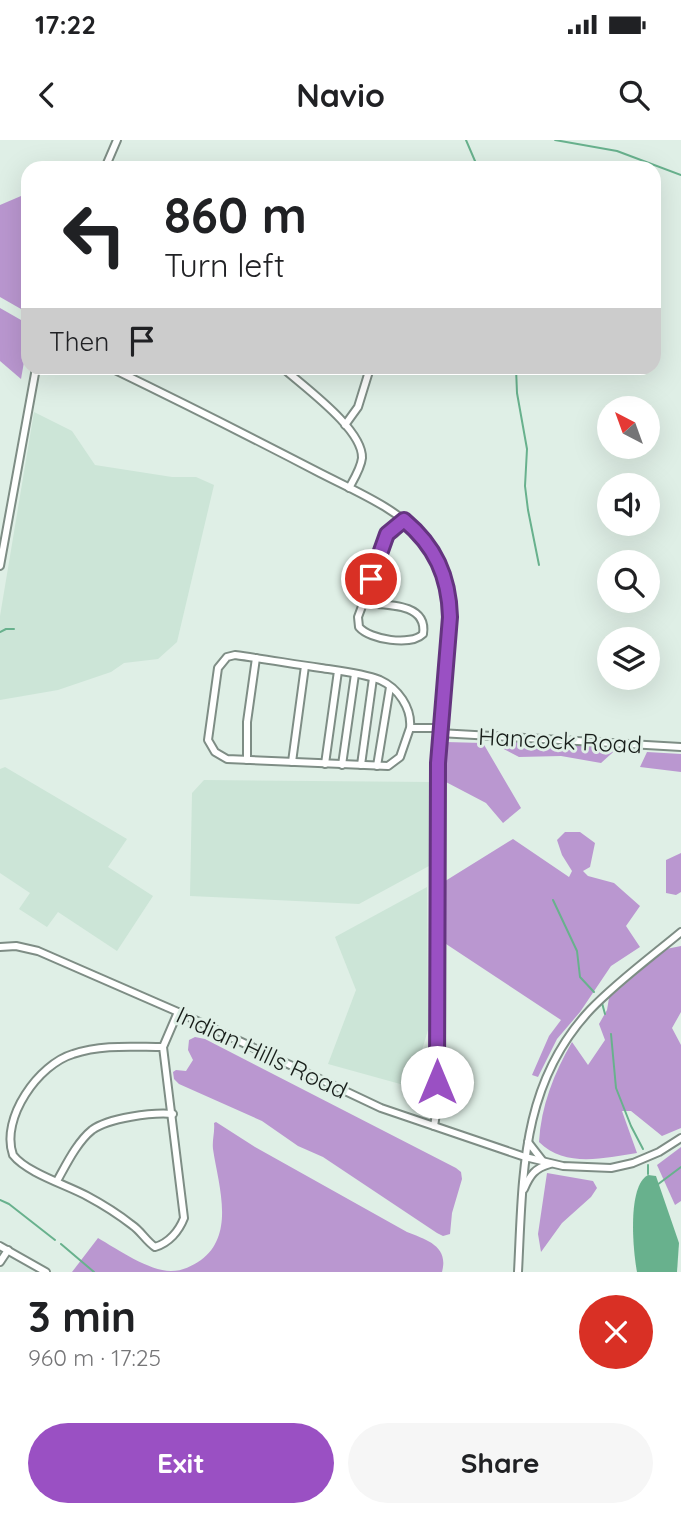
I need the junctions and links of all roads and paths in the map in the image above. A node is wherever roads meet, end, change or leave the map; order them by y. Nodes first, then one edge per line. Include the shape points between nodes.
1 (117, 140) edge
2 (108, 161) edge
3 (35, 375) edge
4 (125, 375) edge
5 (291, 375) edge
6 (368, 375) edge
7 (345, 425) junction
8 (349, 488) junction
9 (404, 520) junction
10 (0, 565) edge
11 (363, 603) junction
12 (256, 658) junction
13 (305, 666) junction
14 (338, 671) junction
15 (355, 674) junction
16 (373, 678) junction
17 (390, 687) junction
18 (410, 728) junction
19 (440, 731) junction
20 (681, 747) edge
21 (247, 760) junction
22 (292, 762) junction
23 (325, 764) junction
24 (342, 765) junction
25 (360, 765) junction
26 (377, 766) junction
27 (681, 932) edge
28 (0, 947) edge
29 (178, 1012) junction
30 (163, 1047) junction
31 (173, 1114) junction
32 (434, 1126) junction
33 (681, 1138) edge
34 (528, 1139) junction
35 (511, 1152) junction
36 (525, 1157) junction
37 (544, 1161) junction
38 (552, 1163) junction
39 (57, 1181) junction
40 (520, 1197) junction
41 (0, 1246) edge
42 (8, 1250) junction
43 (0, 1262) edge
44 (46, 1272) edge
45 (518, 1272) edge

1 - 2 street
3 - 10 street
4 - 8 street
5 - 7 street
6 - 7 street via 358,407
7 - 8 street via 358,438 362,457
8 - 9 street
9 - 11 street via 388,533
9 - 19 street via 433,550 450,596
11 - 11 street via 358,622 368,634 412,641 423,634 423,624 410,609
12 - 13 street
12 - 21 street
12 - 21 street via 232,655 220,663 208,740 223,758
13 - 14 street
13 - 22 street
14 - 15 street
14 - 23 street
15 - 16 street
15 - 24 street
16 - 17 street
16 - 25 street
17 - 18 street via 408,709
17 - 26 street
18 - 19 street, Hancock Road
18 - 26 street via 397,760
19 - 20 street, Hancock Road
19 - 32 street
21 - 22 street
22 - 23 street
23 - 24 street
24 - 25 street
25 - 26 street
27 - 34 street via 598,1002 573,1030 539,1090
28 - 29 street, Indian Hills Road via 38,951
29 - 30 street
29 - 32 street, Indian Hills Road via 331,1086
30 - 31 street
30 - 39 street via 103,1047 67,1056 15,1101 5,1129 10,1151 21,1163
31 - 39 street via 123,1119 94,1129
31 - 39 street via 184,1217 176,1234 159,1247 109,1209
32 - 35 street, Indian Hills Road
33 - 38 street, Indian Hills Road via 659,1152 611,1168
34 - 35 street
34 - 36 street
34 - 37 street
35 - 36 street, Indian Hills Road
36 - 37 street, Indian Hills Road
36 - 40 street
37 - 38 street, Indian Hills Road
38 - 40 street via 531,1174
40 - 45 street
41 - 42 street
42 - 43 street
42 - 44 street

